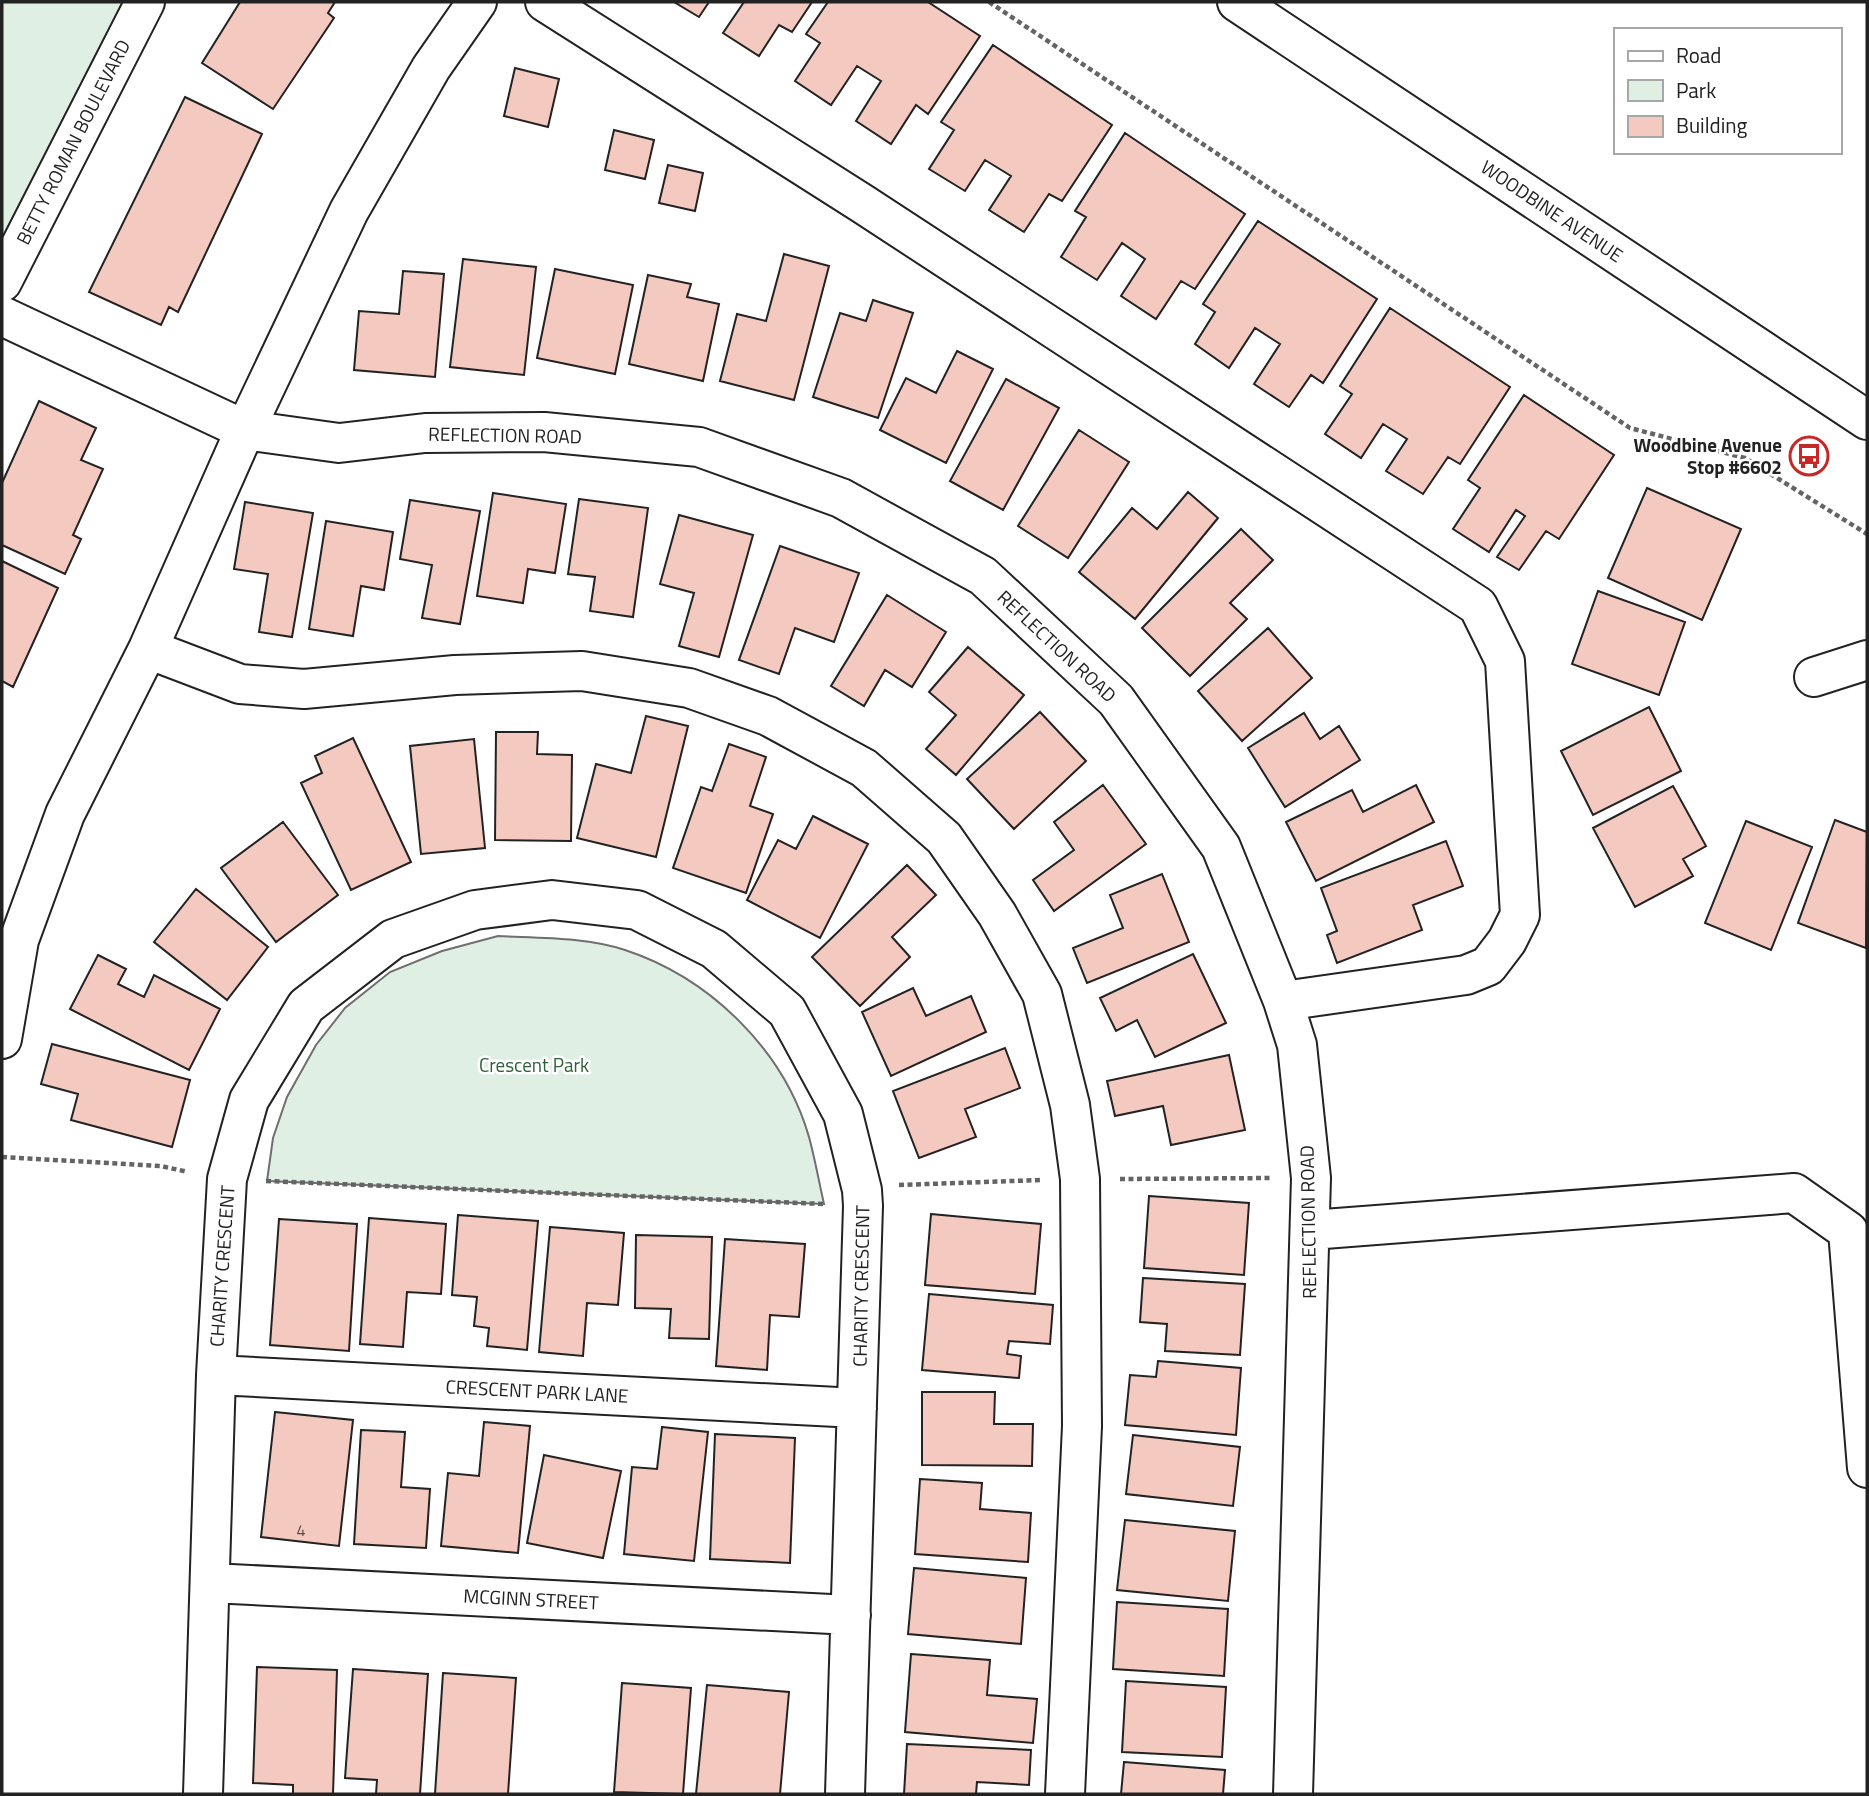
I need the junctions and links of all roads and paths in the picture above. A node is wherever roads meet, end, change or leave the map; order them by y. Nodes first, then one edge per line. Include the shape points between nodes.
1 (145, 2) edge
2 (477, 2) edge
3 (545, 2) edge
4 (989, 2) edge
5 (1237, 2) edge
6 (2, 282) edge
7 (2, 316) edge
8 (1867, 420) edge
9 (245, 430) junction
10 (1867, 534) edge
11 (148, 649) junction
12 (1867, 660) edge
13 (1814, 677) dead end
14 (1283, 1002) junction
15 (2, 1039) edge
16 (2, 1157) edge
17 (227, 1179) junction
18 (863, 1206) junction
19 (1311, 1230) junction
20 (216, 1375) junction
21 (858, 1409) junction
22 (1867, 1468) edge
23 (211, 1583) junction
24 (851, 1615) junction
25 (203, 1794) edge
26 (845, 1794) edge
27 (1065, 1794) edge
28 (1293, 1794) edge

1 - 6 street, BETTY ROMAN BOULEVARD
2 - 9 street via 431,68 349,211
3 - 14 street via 1478,606 1505,661 1520,915 1488,966 1466,975
4 - 10 path via 1630,428 1745,458
5 - 8 street, WOODBINE AVENUE
7 - 9 street, REFLECTION ROAD
9 - 11 street
9 - 14 street, REFLECTION ROAD via 340,443 425,433 544,432 699,447 841,498 983,576 1116,700 1221,847
11 - 15 street via 65,814 19,940
11 - 27 street via 240,684 304,690 455,675 582,671 689,688 768,716 864,768 944,838 997,914 1042,995 1070,1105 1080,1179 1082,1426
12 - 13 street
14 - 19 street, REFLECTION ROAD via 1297,1045 1311,1178
16 - 17 path via 160,1166
17 - 18 path
17 - 18 street, CHARITY CRESCENT via 249,1100 306,1006 393,939 475,910 552,900 637,910 715,949 787,1011 843,1114
17 - 20 street, CHARITY CRESCENT
18 - 21 street, CHARITY CRESCENT
19 - 22 street via 1794,1193 1848,1231
19 - 28 street, REFLECTION ROAD
20 - 21 street, CRESCENT PARK LANE
20 - 23 street, CHARITY CRESCENT
21 - 24 street, CHARITY CRESCENT
23 - 24 street, MCGINN STREET
23 - 25 street, CHARITY CRESCENT
24 - 26 street, CHARITY CRESCENT

